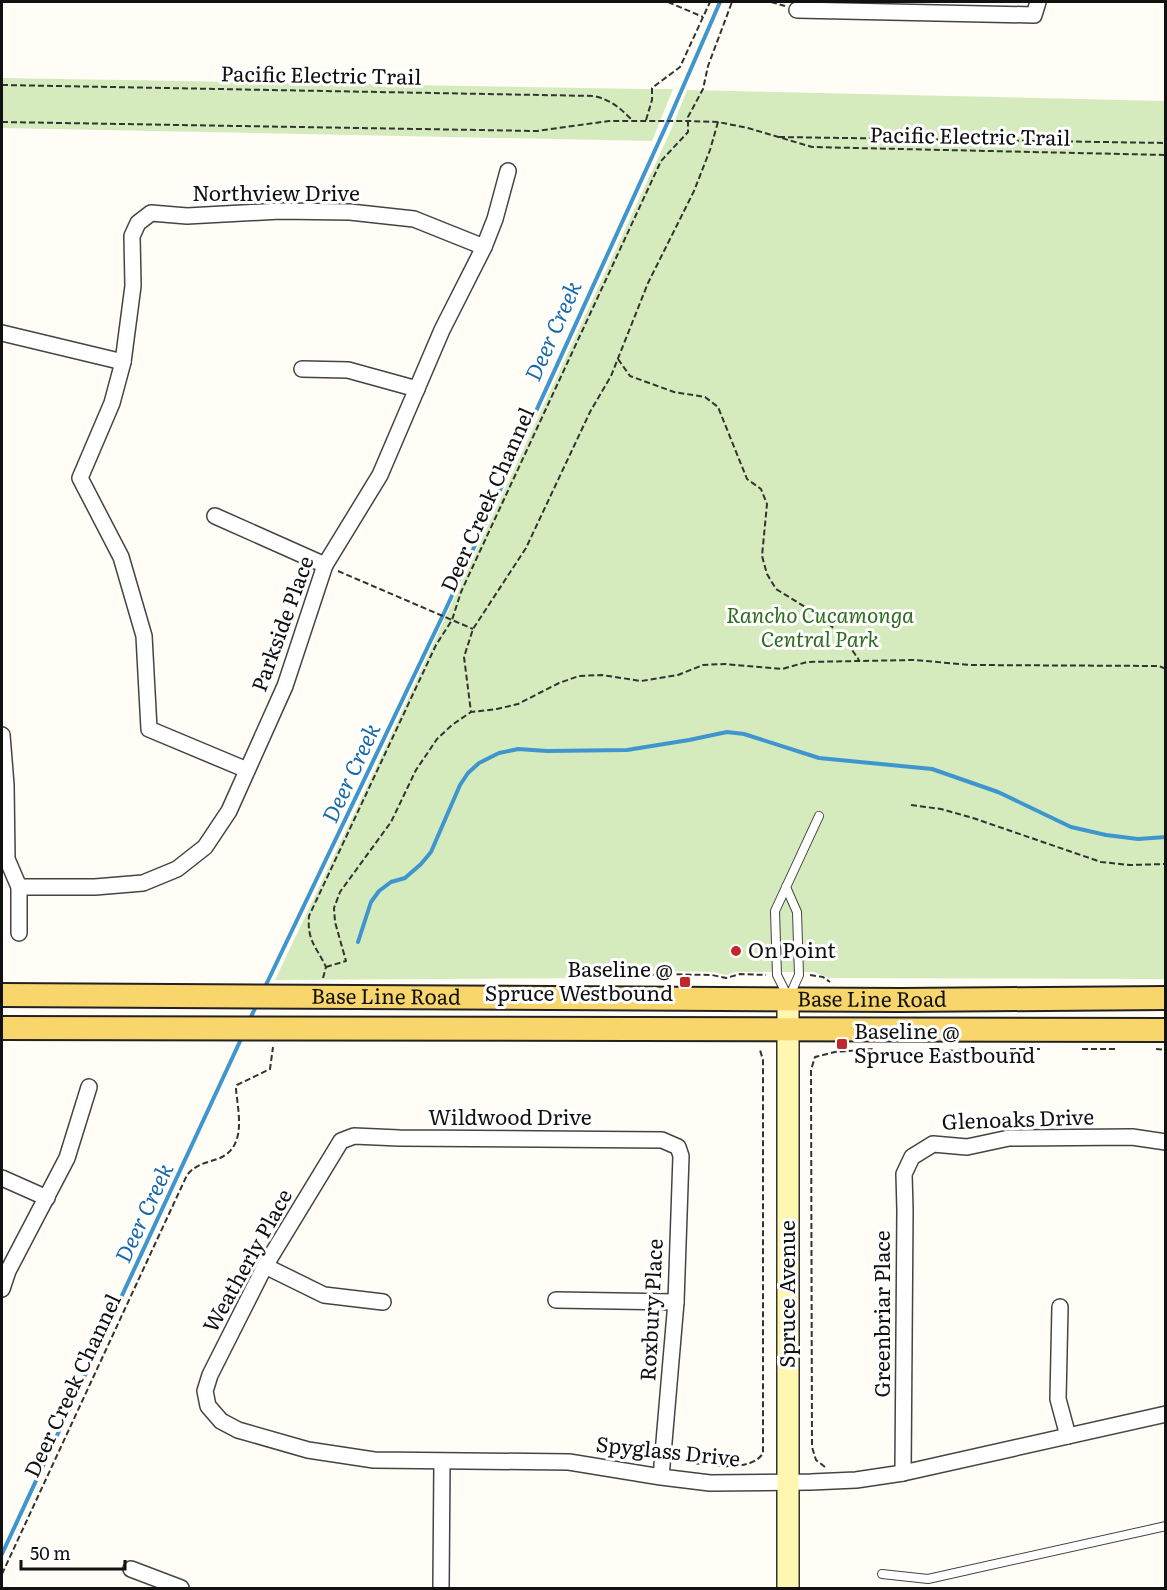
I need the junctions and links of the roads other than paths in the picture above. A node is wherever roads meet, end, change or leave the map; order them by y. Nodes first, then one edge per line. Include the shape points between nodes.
1 (1036, 8) edge
2 (797, 10) dead end
3 (508, 171) dead end
4 (484, 248) junction
5 (2, 333) edge
6 (123, 362) junction
7 (302, 369) dead end
8 (417, 389) junction
9 (215, 516) dead end
10 (325, 565) junction
11 (2, 735) edge
12 (247, 770) junction
13 (4, 785) edge
14 (819, 816) dead end
15 (19, 886) junction
16 (786, 887) junction
17 (19, 933) dead end
18 (2, 995) edge
19 (1166, 998) edge
20 (788, 999) junction
21 (2, 1028) edge
22 (789, 1029) junction
23 (1166, 1030) edge
24 (89, 1087) dead end
25 (341, 1141) joint
26 (1166, 1143) edge
27 (678, 1147) joint
28 (912, 1157) joint
29 (2, 1178) edge
30 (47, 1198) junction
31 (265, 1266) junction
32 (2, 1289) edge
33 (556, 1300) dead end
34 (383, 1302) dead end
35 (676, 1302) junction
36 (1060, 1307) dead end
37 (208, 1406) joint
38 (1166, 1414) edge
39 (1068, 1436) junction
40 (442, 1462) junction
41 (903, 1473) junction
42 (661, 1477) junction
43 (788, 1482) junction
44 (1166, 1526) edge
45 (131, 1569) dead end
46 (882, 1574) dead end
47 (180, 1588) edge
48 (441, 1588) edge
49 (788, 1588) edge

1 - 2 street
3 - 4 street, Parkside Place
4 - 6 street, Northview Drive via 414,219 351,212 187,216 151,213 138,223 132,236 133,286
4 - 8 street, Parkside Place
5 - 6 street
6 - 12 street via 112,403 80,478 122,557 144,636 149,729
7 - 8 street via 348,370
8 - 10 street, Parkside Place via 380,475
9 - 10 street
10 - 12 street, Parkside Place via 285,686
11 - 13 street
12 - 15 street, Parkside Place via 229,811 205,847 177,869 143,883
13 - 15 street via 7,859
14 - 16 lane
15 - 17 street
16 - 20 lane via 797,912 799,975
16 - 20 lane via 775,911 777,975
18 - 20 main road, Base Line Road
19 - 20 main road, Base Line Road
20 - 22 street, Spruce Avenue
21 - 22 main road, Base Line Road
22 - 23 main road, Base Line Road
22 - 43 street, Spruce Avenue
24 - 30 street via 67,1158
25 - 27 street, Wildwood Drive via 354,1136 662,1140
25 - 31 street, Weatherly Place
26 - 28 street, Glenoaks Drive via 1132,1137 1009,1138 967,1147 933,1144
27 - 35 street, Roxbury Place via 681,1156
28 - 41 street, Greenbriar Place via 904,1174
29 - 30 street
30 - 32 street
31 - 34 street via 324,1294
31 - 37 street, Weatherly Place via 210,1375 205,1391
33 - 35 street
35 - 42 street, Roxbury Place
36 - 39 street via 1058,1399
37 - 40 street, Spyglass Drive via 221,1421 238,1430 308,1450 374,1460
38 - 39 street, Spyglass Drive
39 - 41 street, Spyglass Drive
40 - 42 street, Spyglass Drive via 556,1461
40 - 48 street
41 - 43 street, Spyglass Drive via 856,1480
42 - 43 street, Spyglass Drive via 710,1482
43 - 49 street, Spruce Avenue
44 - 46 lane via 928,1579
45 - 47 street

